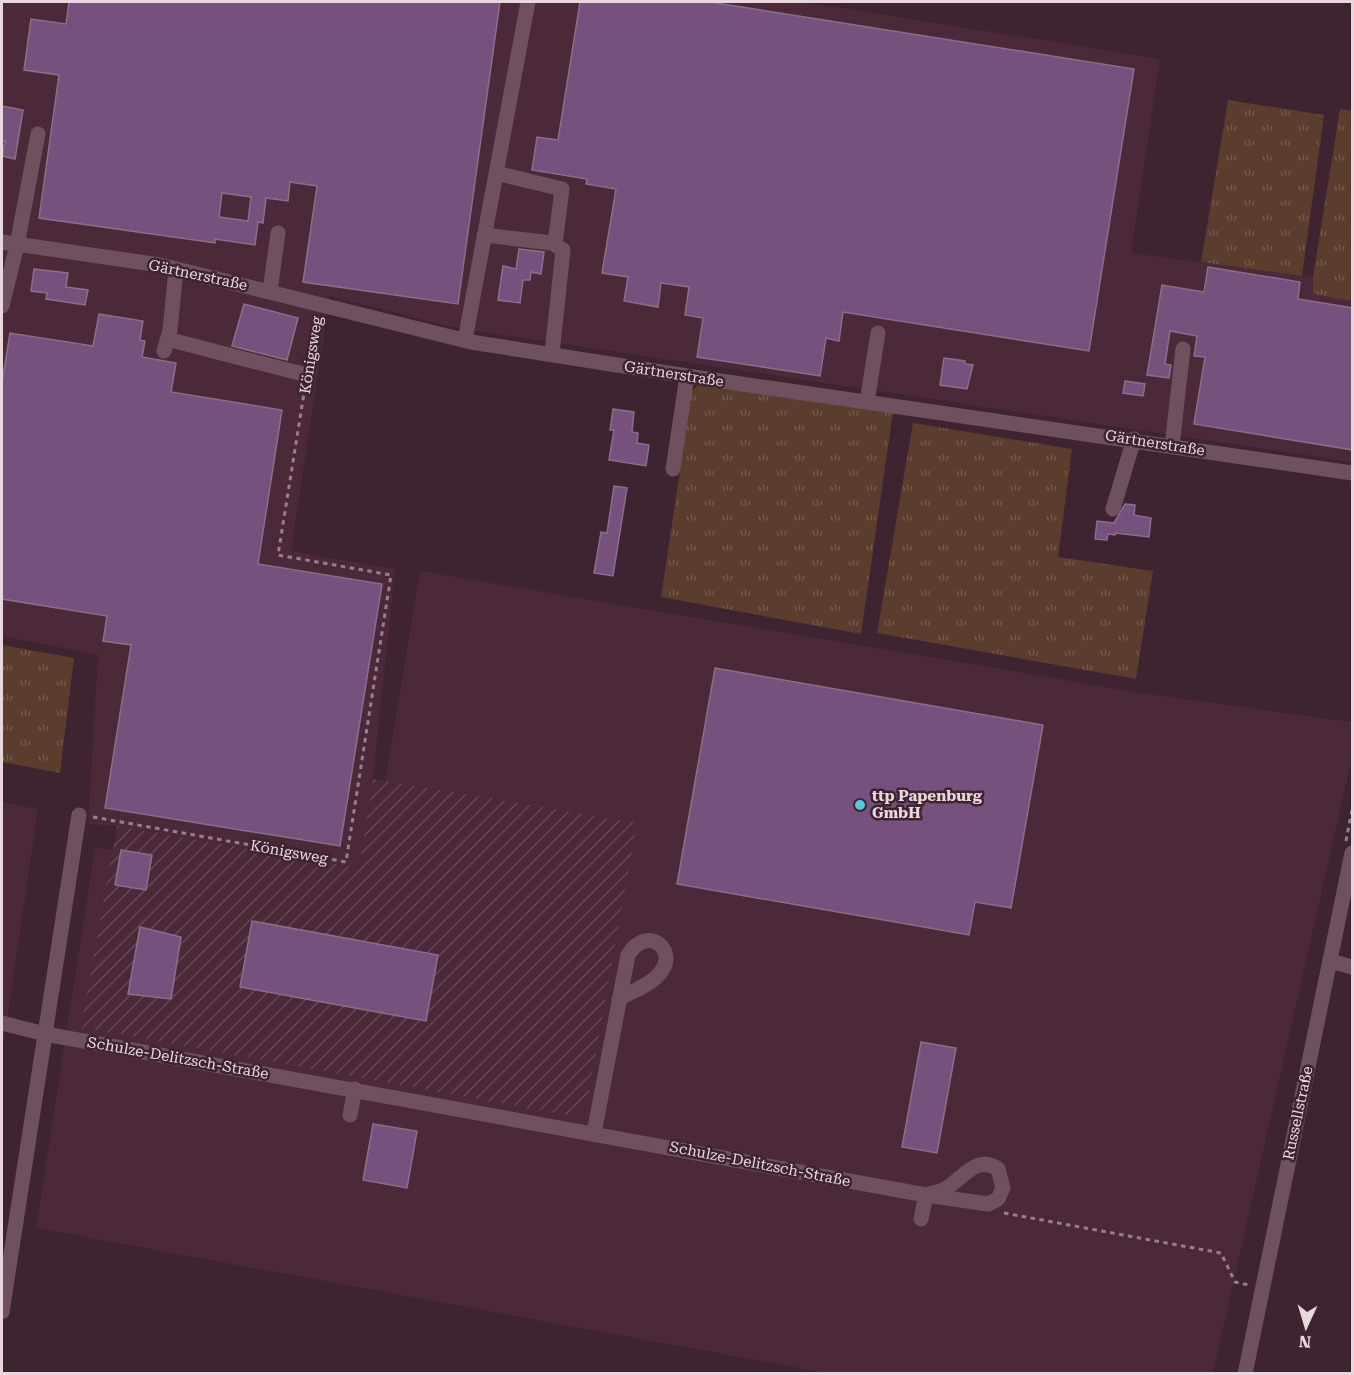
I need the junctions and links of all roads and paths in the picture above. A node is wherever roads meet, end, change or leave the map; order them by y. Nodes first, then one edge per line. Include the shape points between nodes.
1 (528, 2) edge
2 (38, 134) dead end
3 (496, 173) junction
4 (278, 233) dead end
5 (484, 235) junction
6 (2, 242) edge
7 (555, 244) junction
8 (18, 245) junction
9 (176, 270) junction
10 (270, 291) junction
11 (2, 306) edge
12 (319, 306) junction
13 (878, 333) dead end
14 (465, 340) junction
15 (1183, 350) dead end
16 (552, 354) junction
17 (307, 375) junction
18 (687, 376) junction
19 (867, 402) junction
20 (1134, 439) junction
21 (1172, 446) junction
22 (673, 469) dead end
23 (1353, 472) edge
24 (1113, 508) dead end
25 (80, 815) joint
26 (1353, 853) edge
27 (1330, 961) junction
28 (1353, 967) edge
29 (619, 999) dead end
30 (2, 1023) edge
31 (45, 1034) junction
32 (356, 1089) junction
33 (350, 1115) dead end
34 (594, 1133) junction
35 (994, 1211) dead end
36 (921, 1219) dead end
37 (1255, 1286) dead end
38 (2, 1312) edge
39 (1245, 1374) edge

1 - 3 street
2 - 8 street
3 - 5 street
3 - 7 street via 560,186
4 - 10 street
5 - 7 street
5 - 14 street
6 - 8 street, Gärtnerstraße
7 - 16 street via 563,250
8 - 9 street, Gärtnerstraße
8 - 11 street
9 - 10 street, Gärtnerstraße
9 - 17 street via 165,345
10 - 12 street, Gärtnerstraße
12 - 14 street, Gärtnerstraße
12 - 17 path, Königsweg
13 - 19 street
14 - 16 street, Gärtnerstraße
15 - 21 street
16 - 18 street, Gärtnerstraße
17 - 25 path, Königsweg via 278,555 391,575 346,862
18 - 19 street, Gärtnerstraße
18 - 22 street
19 - 20 street, Gärtnerstraße
20 - 21 street, Gärtnerstraße
20 - 24 street
21 - 23 street, Gärtnerstraße
25 - 31 street
26 - 27 street, Russellstraße
27 - 28 street
27 - 39 street, Russellstraße
29 - 34 street
30 - 31 street, Schulze-Delitzsch-Straße
31 - 32 street, Schulze-Delitzsch-Straße
31 - 38 street
32 - 33 street
32 - 34 street, Schulze-Delitzsch-Straße
34 - 36 street, Schulze-Delitzsch-Straße via 926,1194
35 - 37 path via 1221,1253 1235,1282

